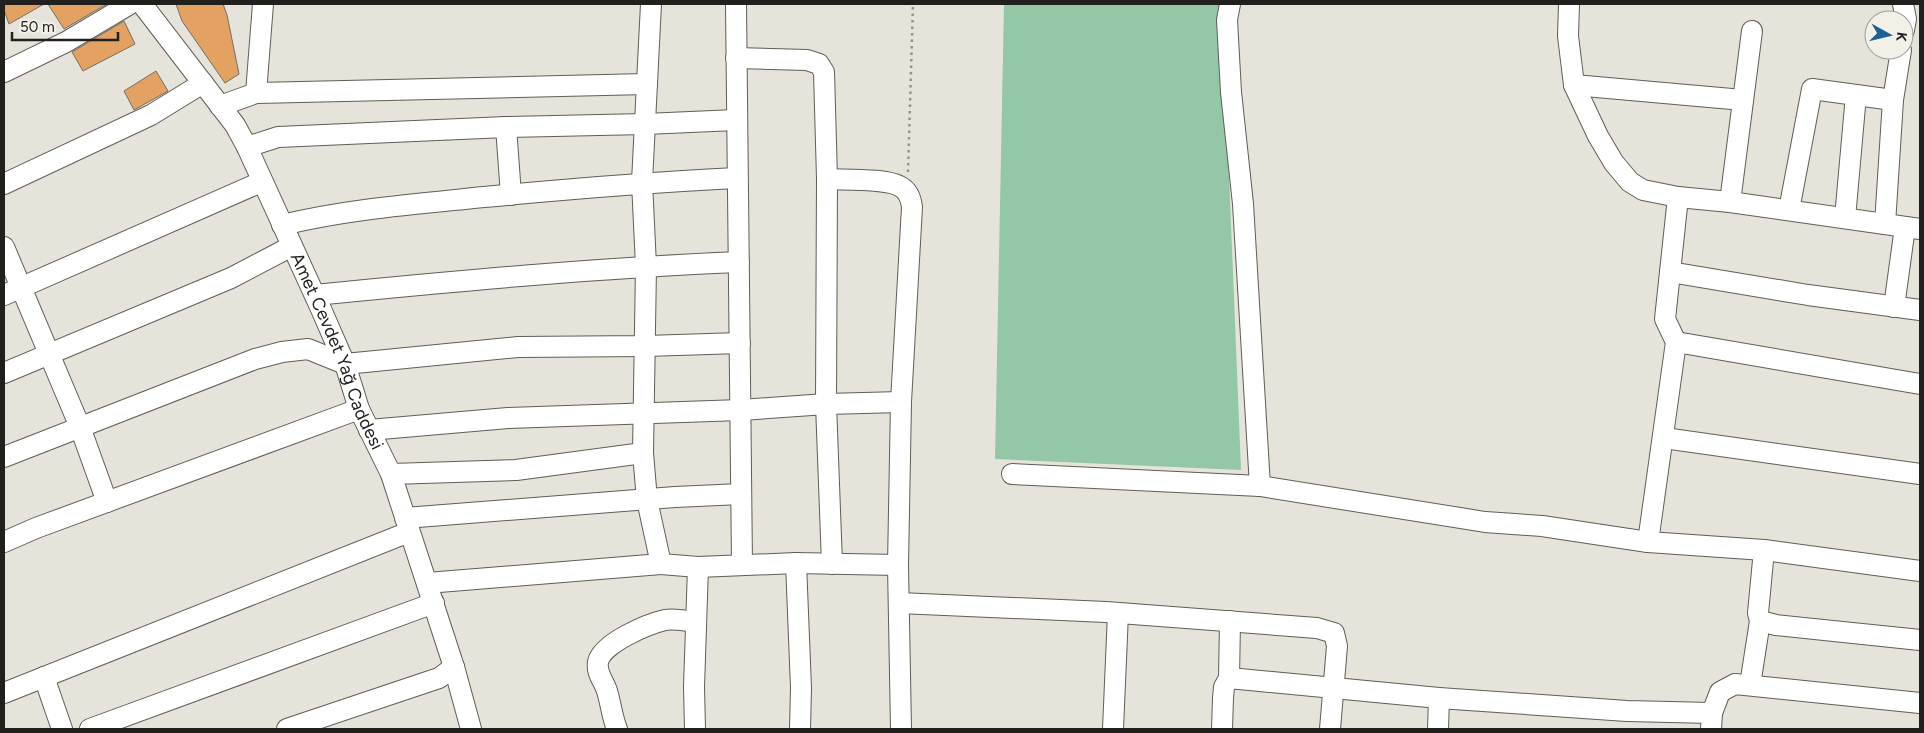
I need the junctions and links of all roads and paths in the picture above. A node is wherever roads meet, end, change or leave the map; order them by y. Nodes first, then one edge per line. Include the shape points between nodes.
1 (130, 4) edge
2 (142, 4) edge
3 (263, 4) edge
4 (651, 4) edge
5 (736, 4) edge
6 (913, 4) edge
7 (1230, 4) edge
8 (1569, 4) edge
9 (1752, 31) dead end
10 (736, 58) junction
11 (1899, 60) edge
12 (4, 72) edge
13 (203, 83) junction
14 (646, 84) junction
15 (1574, 85) junction
16 (256, 93) junction
17 (1856, 95) junction
18 (1742, 100) junction
19 (1893, 100) junction
20 (220, 106) junction
21 (736, 120) junction
22 (646, 124) junction
23 (506, 127) junction
24 (246, 146) junction
25 (737, 178) junction
26 (827, 180) junction
27 (261, 182) junction
28 (642, 182) junction
29 (4, 184) edge
30 (906, 190) junction
31 (511, 195) junction
32 (1678, 197) junction
33 (1730, 202) junction
34 (1789, 210) junction
35 (1845, 218) junction
36 (1885, 224) junction
37 (282, 225) junction
38 (1913, 228) edge
39 (292, 246) junction
40 (4, 247) edge
41 (739, 262) junction
42 (646, 266) junction
43 (1670, 272) junction
44 (13, 291) edge
45 (314, 295) junction
46 (1894, 307) junction
47 (1920, 310) edge
48 (1676, 342) junction
49 (740, 343) junction
50 (646, 346) junction
51 (50, 353) junction
52 (345, 364) junction
53 (4, 373) edge
54 (1920, 384) edge
55 (902, 402) junction
56 (826, 404) junction
57 (359, 409) junction
58 (741, 410) junction
59 (644, 413) junction
60 (80, 427) junction
61 (369, 430) junction
62 (1664, 438) junction
63 (643, 453) junction
64 (4, 457) edge
65 (391, 474) junction
66 (1012, 474) dead end
67 (1920, 474) edge
68 (1260, 486) junction
69 (741, 494) junction
70 (647, 500) junction
71 (107, 502) junction
72 (407, 525) junction
73 (4, 542) edge
74 (1648, 542) junction
75 (1764, 550) junction
76 (662, 564) junction
77 (796, 564) junction
78 (832, 564) junction
79 (742, 565) junction
80 (898, 565) junction
81 (698, 567) junction
82 (1920, 571) edge
83 (427, 583) junction
84 (899, 602) junction
85 (434, 603) junction
86 (1118, 613) junction
87 (1230, 621) junction
88 (1760, 621) junction
89 (696, 622) junction
90 (1920, 640) edge
91 (454, 667) junction
92 (44, 677) junction
93 (1229, 678) junction
94 (1750, 685) junction
95 (1334, 688) junction
96 (4, 693) edge
97 (1439, 698) junction
98 (1920, 703) edge
99 (1627, 720) edge
100 (1711, 721) edge
101 (62, 729) edge
102 (90, 729) edge
103 (287, 729) edge
104 (470, 729) edge
105 (617, 729) edge
106 (695, 729) edge
107 (800, 729) edge
108 (901, 729) edge
109 (1113, 729) edge
110 (1222, 729) edge
111 (1330, 729) edge
112 (1438, 729) edge

1 - 12 street via 66,42
2 - 13 street, Amet Cevdet Yağ Caddesi
3 - 16 street
4 - 14 street
5 - 10 street
6 - 30 path
7 - 68 street via 1231,92 1242,204
8 - 15 street via 1568,36
9 - 18 street
10 - 21 street
10 - 26 street via 807,60 819,64 824,72
11 - 19 street
13 - 20 street, Amet Cevdet Yağ Caddesi
13 - 29 street via 151,115
14 - 16 street
14 - 22 street
15 - 18 street
15 - 32 street via 1598,136 1630,182 1643,190
16 - 20 street
17 - 19 street
17 - 34 street via 1812,89
17 - 35 street
18 - 33 street
19 - 36 street
20 - 24 street, Amet Cevdet Yağ Caddesi
21 - 22 street
21 - 25 street
22 - 23 street
22 - 28 street
23 - 24 street via 278,137
23 - 31 street
24 - 27 street, Amet Cevdet Yağ Caddesi
25 - 28 street
25 - 41 street
26 - 30 street via 888,182
26 - 56 street
27 - 37 street, Amet Cevdet Yağ Caddesi
27 - 44 street
28 - 31 street
28 - 42 street
30 - 55 street via 912,207
31 - 37 street via 389,206
32 - 33 street
32 - 43 street
33 - 34 street
34 - 35 street
35 - 36 street
36 - 38 street
37 - 39 street, Amet Cevdet Yağ Caddesi
38 - 46 street
39 - 45 street, Amet Cevdet Yağ Caddesi
39 - 51 street via 231,278
40 - 44 street
41 - 42 street
41 - 49 street
42 - 45 street
42 - 50 street
43 - 46 street
43 - 48 street via 1665,319
44 - 51 street
45 - 52 street, Amet Cevdet Yağ Caddesi
46 - 47 street
48 - 54 street
48 - 62 street
49 - 50 street
49 - 58 street
50 - 52 street via 518,347
50 - 59 street
51 - 53 street
51 - 60 street
52 - 57 street, Amet Cevdet Yağ Caddesi
52 - 60 street via 308,349 282,352 255,359
55 - 56 street
55 - 80 street
56 - 58 street
56 - 78 street
57 - 61 street, Amet Cevdet Yağ Caddesi
57 - 71 street
58 - 59 street
58 - 69 street
59 - 61 street via 508,418
59 - 63 street
60 - 64 street
60 - 71 street
61 - 65 street, Amet Cevdet Yağ Caddesi
62 - 67 street
62 - 74 street
63 - 65 street via 516,470
63 - 70 street
65 - 72 street, Amet Cevdet Yağ Caddesi
66 - 68 street
68 - 74 street via 1485,522 1542,526
69 - 70 street
69 - 79 street
70 - 72 street
70 - 76 street
71 - 73 street
72 - 83 street, Amet Cevdet Yağ Caddesi
72 - 92 street
74 - 75 street
75 - 82 street
75 - 88 street
76 - 81 street
76 - 83 street
77 - 78 street
77 - 79 street
77 - 107 street
78 - 80 street
79 - 81 street
80 - 84 street
81 - 89 street
83 - 85 street, Amet Cevdet Yağ Caddesi
84 - 86 street
84 - 108 street
85 - 91 street, Amet Cevdet Yağ Caddesi
85 - 102 street
86 - 87 street
86 - 109 street
87 - 93 street
87 - 95 street via 1317,628 1334,633 1337,646
88 - 90 street
88 - 94 street
89 - 105 street via 667,620 643,627 603,653 598,661 598,674 607,690
89 - 106 street
91 - 103 street via 439,678
91 - 104 street, Amet Cevdet Yağ Caddesi
92 - 96 street
92 - 101 street
93 - 95 street
93 - 110 street via 1224,687
94 - 98 street
94 - 100 street via 1735,684 1720,692
95 - 97 street
95 - 111 street
97 - 99 street
97 - 112 street
99 - 100 street

